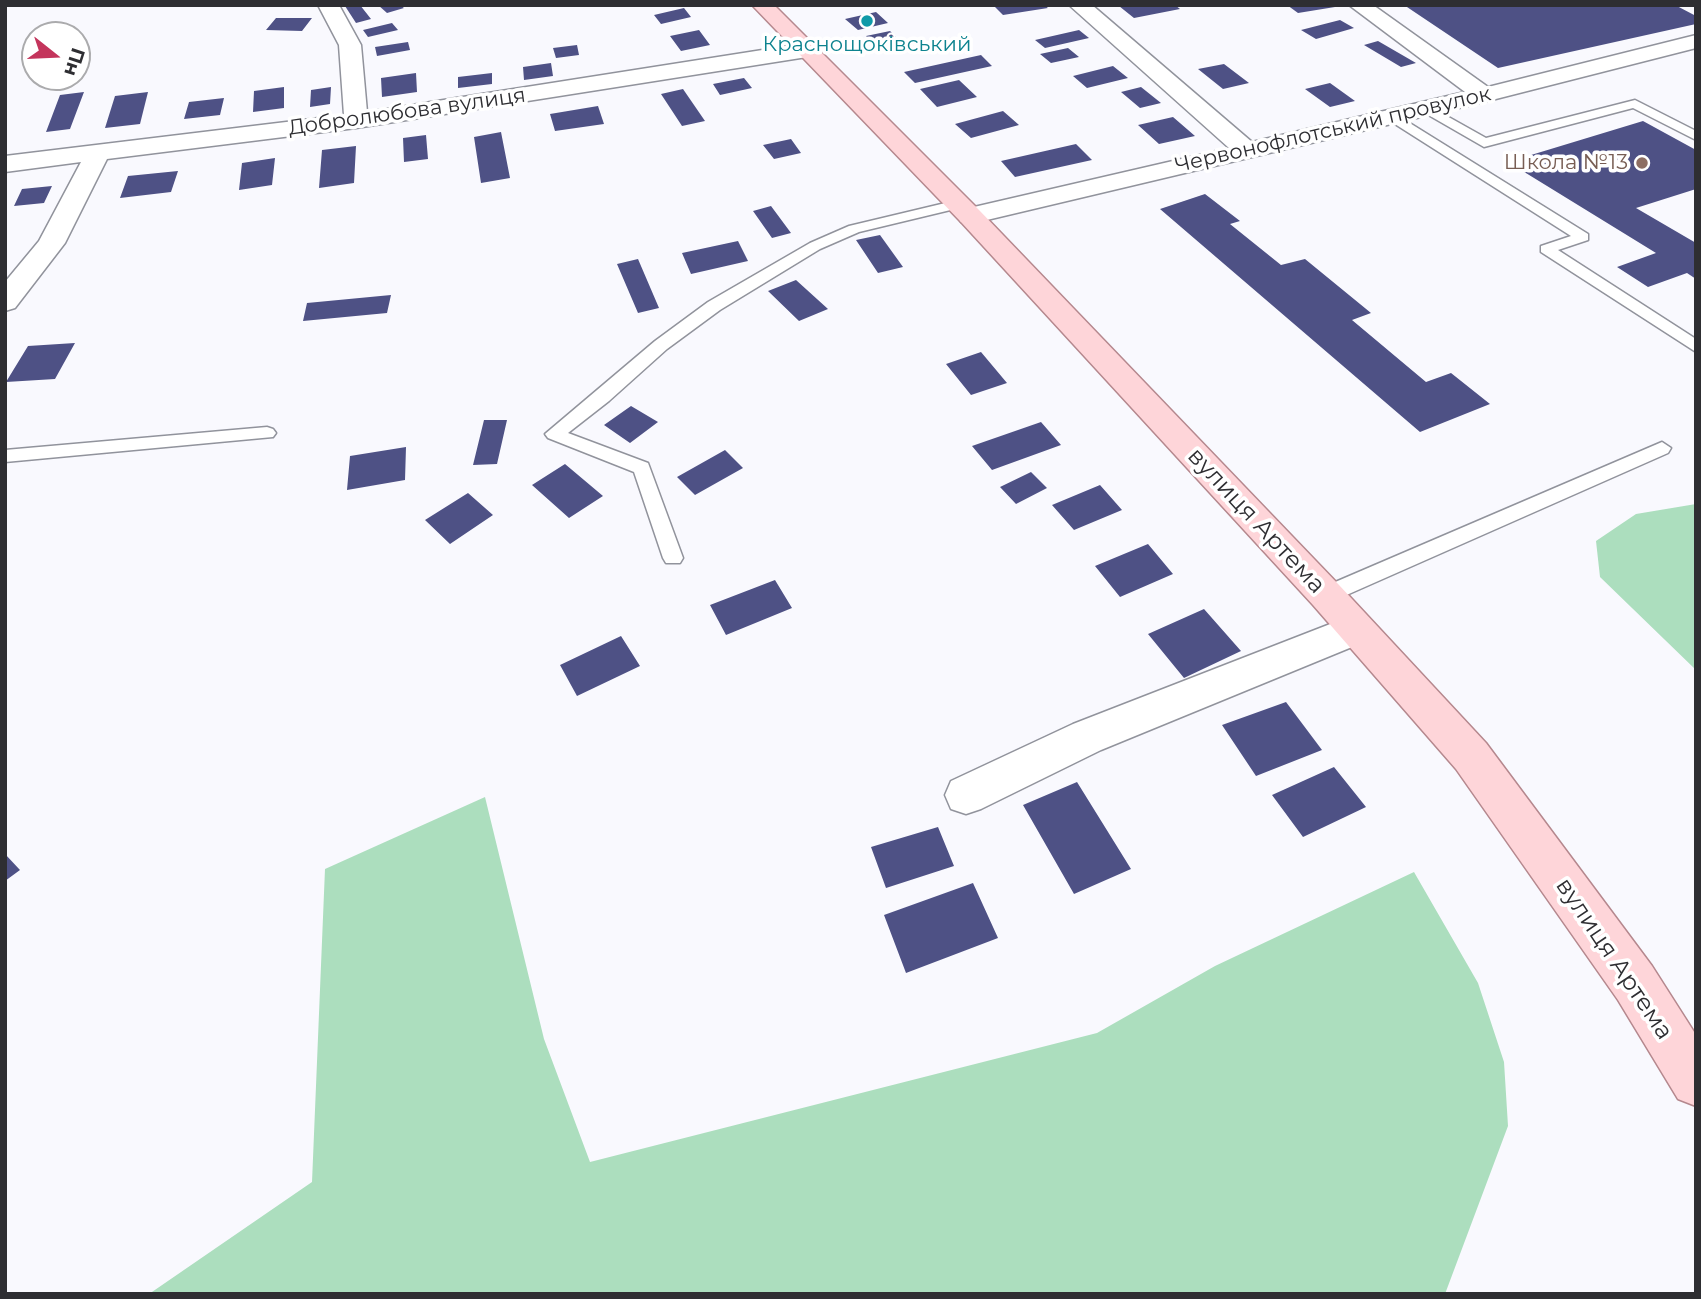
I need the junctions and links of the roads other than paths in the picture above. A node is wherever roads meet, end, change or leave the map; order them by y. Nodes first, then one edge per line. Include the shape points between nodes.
1 (328, 5) edge
2 (762, 5) edge
3 (1079, 5) edge
4 (1359, 5) edge
5 (1696, 41) edge
6 (807, 50) junction
7 (1485, 95) junction
8 (1424, 109) junction
9 (1392, 116) junction
10 (356, 121) junction
11 (1696, 136) edge
12 (1247, 150) junction
13 (99, 153) junction
14 (5, 164) edge
15 (964, 209) junction
16 (5, 302) edge
17 (1696, 347) edge
18 (267, 433) dead end
19 (1662, 448) dead end
20 (5, 456) edge
21 (673, 558) dead end
22 (1326, 595) junction
23 (1356, 629) junction
24 (966, 795) dead end
25 (1696, 1081) edge

1 - 10 street via 350,46
2 - 6 main road, вулиця Артема
3 - 12 street
4 - 7 street
5 - 7 street, Червонофлотський провулок
6 - 10 street, Добролюбова вулиця
6 - 15 main road, вулиця Артема
7 - 8 street, Червонофлотський провулок
8 - 9 street, Червонофлотський провулок
8 - 11 lane via 1484,143 1635,104
9 - 12 street, Червонофлотський провулок
9 - 17 lane via 1584,237 1546,249
10 - 13 street, Добролюбова вулиця
12 - 15 street, Червонофлотський провулок
13 - 14 street, Добролюбова вулиця
13 - 16 street via 51,243
15 - 21 lane via 854,229 815,246 704,314 554,434 642,468
15 - 22 main road, вулиця Артема
18 - 20 lane
19 - 22 lane
22 - 23 main road, вулиця Артема
23 - 24 street via 1087,737
23 - 25 main road, вулиця Артема via 1471,755 1635,983

